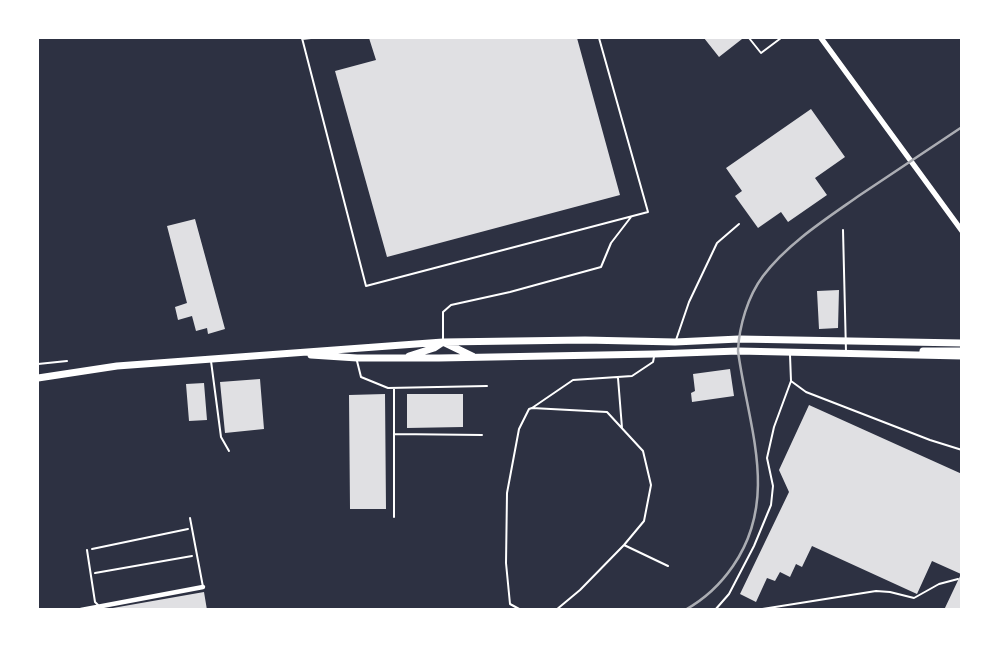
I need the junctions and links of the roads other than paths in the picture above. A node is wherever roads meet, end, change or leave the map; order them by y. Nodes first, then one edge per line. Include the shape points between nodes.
1 (302, 38) edge
2 (311, 38) edge
3 (599, 38) edge
4 (749, 38) edge
5 (781, 38) edge
6 (821, 38) edge
7 (631, 217) junction
8 (739, 224) dead end
9 (843, 230) dead end
10 (962, 231) edge
11 (443, 342) junction
12 (675, 342) junction
13 (846, 342) junction
14 (962, 343) edge
15 (962, 351) edge
16 (790, 353) junction
17 (288, 354) junction
18 (654, 354) junction
19 (846, 354) junction
20 (962, 356) edge
21 (477, 357) junction
22 (357, 358) junction
23 (402, 358) junction
24 (210, 359) junction
25 (618, 377) junction
26 (38, 378) edge
27 (791, 380) junction
28 (487, 386) dead end
29 (394, 388) junction
30 (532, 408) junction
31 (622, 428) junction
32 (394, 434) junction
33 (482, 435) dead end
34 (229, 450) dead end
35 (962, 450) edge
36 (394, 517) dead end
37 (190, 518) dead end
38 (624, 545) junction
39 (87, 550) road end
40 (668, 566) dead end
41 (958, 579) dead end
42 (203, 586) joint
43 (99, 608) edge
44 (81, 610) edge
45 (521, 610) edge
46 (556, 610) edge
47 (715, 610) edge
48 (756, 610) edge

1 - 2 lane
1 - 7 lane via 366,286
3 - 7 lane via 648,212
4 - 5 lane via 761,53
6 - 10 street
7 - 11 lane via 611,243 601,267 451,305 443,312
8 - 12 lane via 717,243 689,302
9 - 13 lane
11 - 12 main road
11 - 17 main road
11 - 21 main road
11 - 23 main road
12 - 13 main road via 739,339
13 - 14 main road
13 - 19 lane
15 - 19 main road
16 - 18 main road
16 - 19 main road
16 - 27 lane
17 - 22 main road
17 - 24 main road
18 - 21 main road
18 - 25 lane via 653,362 632,376
19 - 20 main road
21 - 23 main road
22 - 23 main road
22 - 29 lane via 361,377
24 - 26 main road via 117,366
24 - 34 lane via 221,437
25 - 30 lane via 572,380
25 - 31 lane
27 - 35 lane via 806,392
27 - 47 lane via 774,427 768,458 773,486 772,505 734,586
28 - 29 lane
29 - 32 lane
30 - 31 lane via 607,412
30 - 45 lane via 519,429 507,493 506,563 510,604
31 - 38 lane via 643,451 651,485 644,520
32 - 33 lane
32 - 36 lane
37 - 42 lane
38 - 40 lane
38 - 46 lane
39 - 43 lane
41 - 48 lane via 939,584 914,598 876,591
42 - 43 street
43 - 44 street

